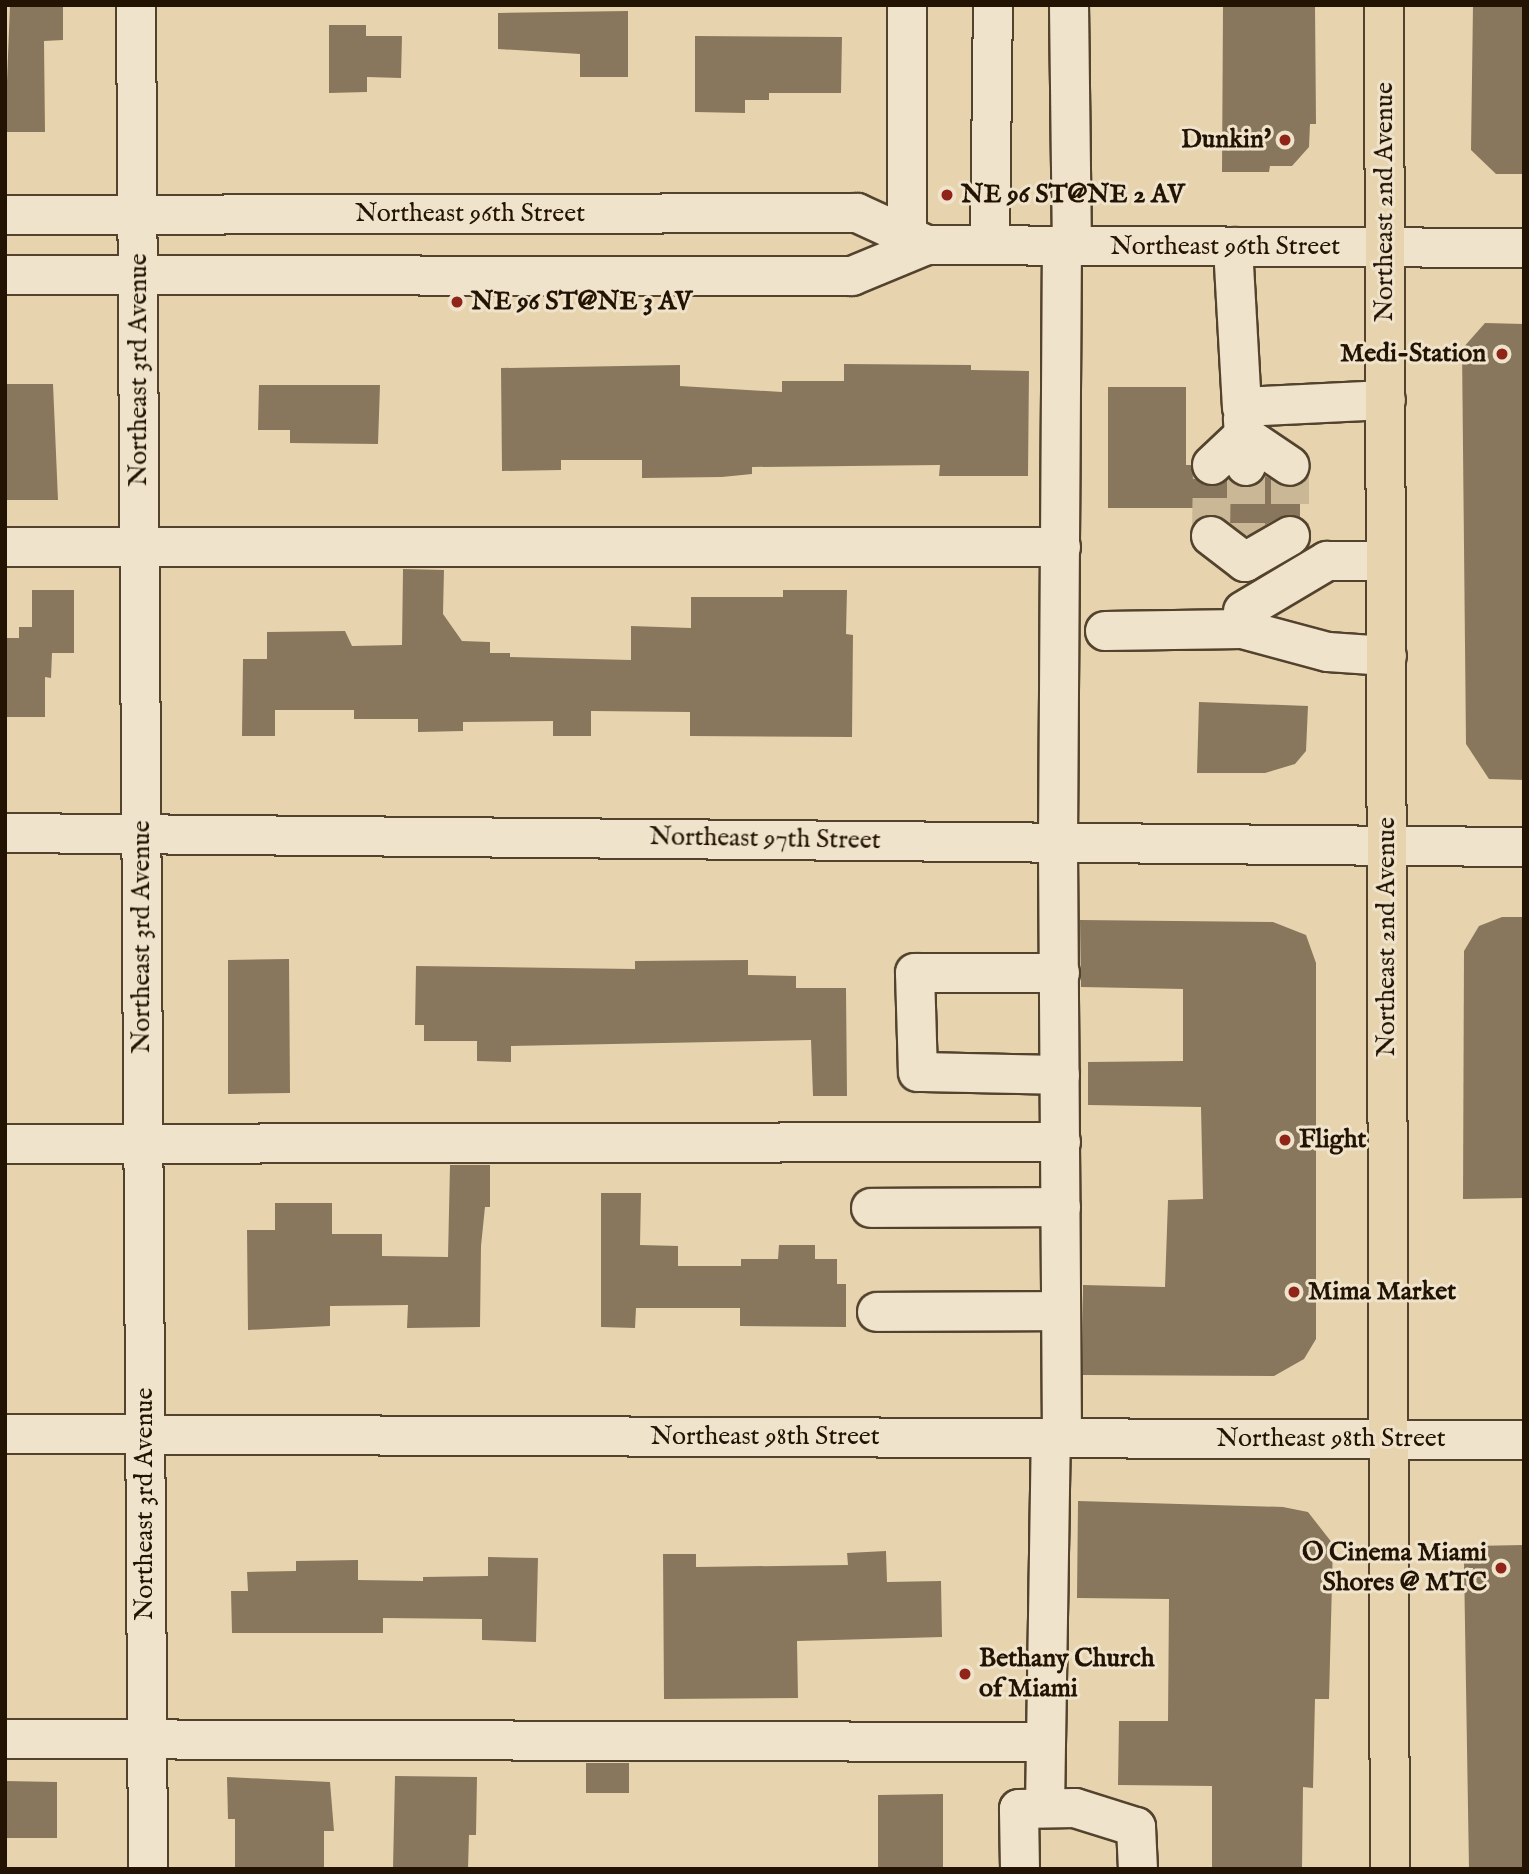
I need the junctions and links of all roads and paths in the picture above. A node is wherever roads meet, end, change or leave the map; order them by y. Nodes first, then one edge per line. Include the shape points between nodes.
1 (136, 5) edge
2 (907, 5) edge
3 (993, 5) edge
4 (1069, 5) edge
5 (1384, 5) edge
6 (5, 215) edge
7 (138, 215) junction
8 (917, 240) junction
9 (990, 245) junction
10 (1067, 246) junction
11 (1233, 247) junction
12 (1385, 248) junction
13 (1524, 248) edge
14 (5, 275) edge
15 (138, 276) junction
16 (1386, 400) junction
17 (1236, 443) junction
18 (1290, 466) dead end
19 (1290, 536) dead end
20 (5, 547) edge
21 (140, 547) junction
22 (1061, 547) junction
23 (1386, 561) junction
24 (1243, 620) junction
25 (1105, 631) dead end
26 (1387, 656) junction
27 (5, 832) edge
28 (141, 832) junction
29 (1058, 843) junction
30 (1387, 846) junction
31 (1524, 847) edge
32 (1060, 973) junction
33 (1060, 1075) junction
34 (1061, 1142) junction
35 (5, 1144) edge
36 (143, 1144) junction
37 (1061, 1207) junction
38 (871, 1208) dead end
39 (1061, 1311) junction
40 (877, 1312) dead end
41 (5, 1434) edge
42 (145, 1434) junction
43 (1056, 1438) junction
44 (1389, 1440) junction
45 (1524, 1440) edge
46 (5, 1739) edge
47 (147, 1739) junction
48 (1046, 1742) junction
49 (1060, 1808) junction
50 (148, 1869) edge
51 (1020, 1869) edge
52 (1138, 1869) edge
53 (1390, 1869) edge

1 - 7 street, Northeast 3rd Avenue
2 - 8 street
3 - 9 street
4 - 10 street
5 - 12 main road, Northeast 2nd Avenue
6 - 7 street, Northeast 96th Street
7 - 8 street, Northeast 96th Street via 857,213
7 - 15 street, Northeast 3rd Avenue
8 - 9 street, Northeast 96th Street
8 - 15 street, Northeast 96th Street via 852,275
9 - 10 street, Northeast 96th Street
10 - 11 street, Northeast 96th Street
10 - 22 street
11 - 12 street, Northeast 96th Street
11 - 17 street
12 - 13 street, Northeast 96th Street
12 - 16 main road, Northeast 2nd Avenue
14 - 15 street, Northeast 96th Street
15 - 21 street, Northeast 3rd Avenue
16 - 17 street
16 - 23 main road, Northeast 2nd Avenue
17 - 18 street
19 - 24 street via 1234,544
20 - 21 street
21 - 22 street
21 - 28 street, Northeast 3rd Avenue
22 - 29 street
23 - 24 street via 1327,561
23 - 26 main road, Northeast 2nd Avenue
24 - 25 street
24 - 26 street via 1328,652
26 - 30 main road, Northeast 2nd Avenue
27 - 28 street, Northeast 97th Street
28 - 29 street, Northeast 97th Street
28 - 36 street, Northeast 3rd Avenue
29 - 30 street, Northeast 97th Street
29 - 32 street
30 - 31 street, Northeast 97th Street
30 - 44 main road, Northeast 2nd Avenue
32 - 33 street
32 - 33 street via 915,973 918,1072
33 - 34 street
34 - 36 street
34 - 37 street
35 - 36 street
36 - 42 street, Northeast 3rd Avenue
37 - 38 street
37 - 39 street
39 - 40 street
39 - 43 street
41 - 42 street, Northeast 98th Street
42 - 43 street, Northeast 98th Street
42 - 47 street, Northeast 3rd Avenue
43 - 44 street, Northeast 98th Street
43 - 48 street
44 - 45 street, Northeast 98th Street
44 - 53 main road, Northeast 2nd Avenue
46 - 47 street
47 - 48 street
47 - 50 street, Northeast 3rd Avenue
48 - 49 street
49 - 51 street via 1019,1809
49 - 52 street via 1136,1827

